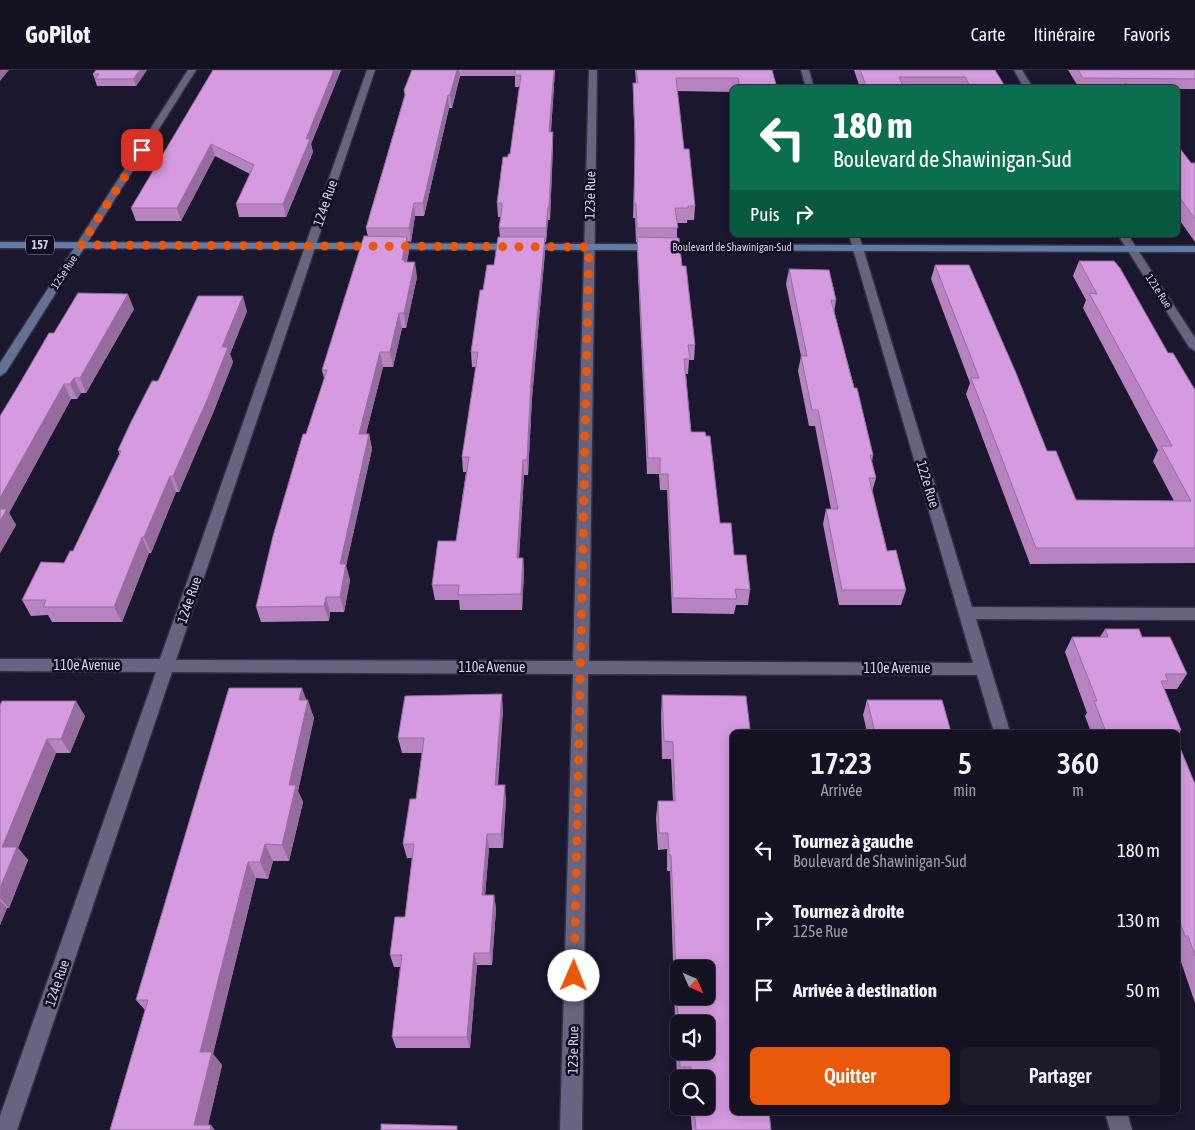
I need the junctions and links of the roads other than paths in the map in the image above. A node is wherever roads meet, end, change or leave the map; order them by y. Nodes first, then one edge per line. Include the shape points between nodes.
1 (192, 70) edge
2 (371, 70) edge
3 (593, 70) edge
4 (805, 70) edge
5 (1018, 70) edge
6 (809, 85) edge
7 (1027, 85) edge
8 (1124, 237) edge
9 (856, 241) edge
10 (0, 245) edge
11 (81, 245) junction
12 (310, 246) junction
13 (589, 247) junction
14 (1132, 249) junction
15 (1195, 249) edge
16 (1195, 347) edge
17 (0, 372) edge
18 (967, 613) junction
19 (1195, 614) edge
20 (0, 665) edge
21 (166, 666) junction
22 (581, 667) junction
23 (983, 669) junction
24 (1001, 730) edge
25 (1117, 1115) edge
26 (6, 1130) edge
27 (571, 1130) edge
28 (1121, 1130) edge

1 - 11 street, 125e Rue
2 - 12 street, 124e Rue
3 - 13 street, 123e Rue
4 - 6 street
5 - 7 street
8 - 14 street, 121e Rue
9 - 13 main road, Boulevard de Shawinigan-Sud / 157
9 - 14 main road, Boulevard de Shawinigan-Sud / 157
9 - 18 street, 122e Rue
10 - 11 main road, Boulevard de Shawinigan-Sud / 157
11 - 12 main road, Boulevard de Shawinigan-Sud / 157
11 - 17 main road, 125e Rue
12 - 13 main road, Boulevard de Shawinigan-Sud / 157
12 - 21 street, 124e Rue
13 - 22 street, 123e Rue
14 - 15 main road, Boulevard de Shawinigan-Sud / 157
14 - 16 street, 121e Rue
18 - 19 street
18 - 23 street, 122e Rue
20 - 21 street, 110e Avenue
21 - 22 street, 110e Avenue
21 - 26 street, 124e Rue
22 - 23 street, 110e Avenue
22 - 27 street, 123e Rue
23 - 24 street, 122e Rue
25 - 28 street

